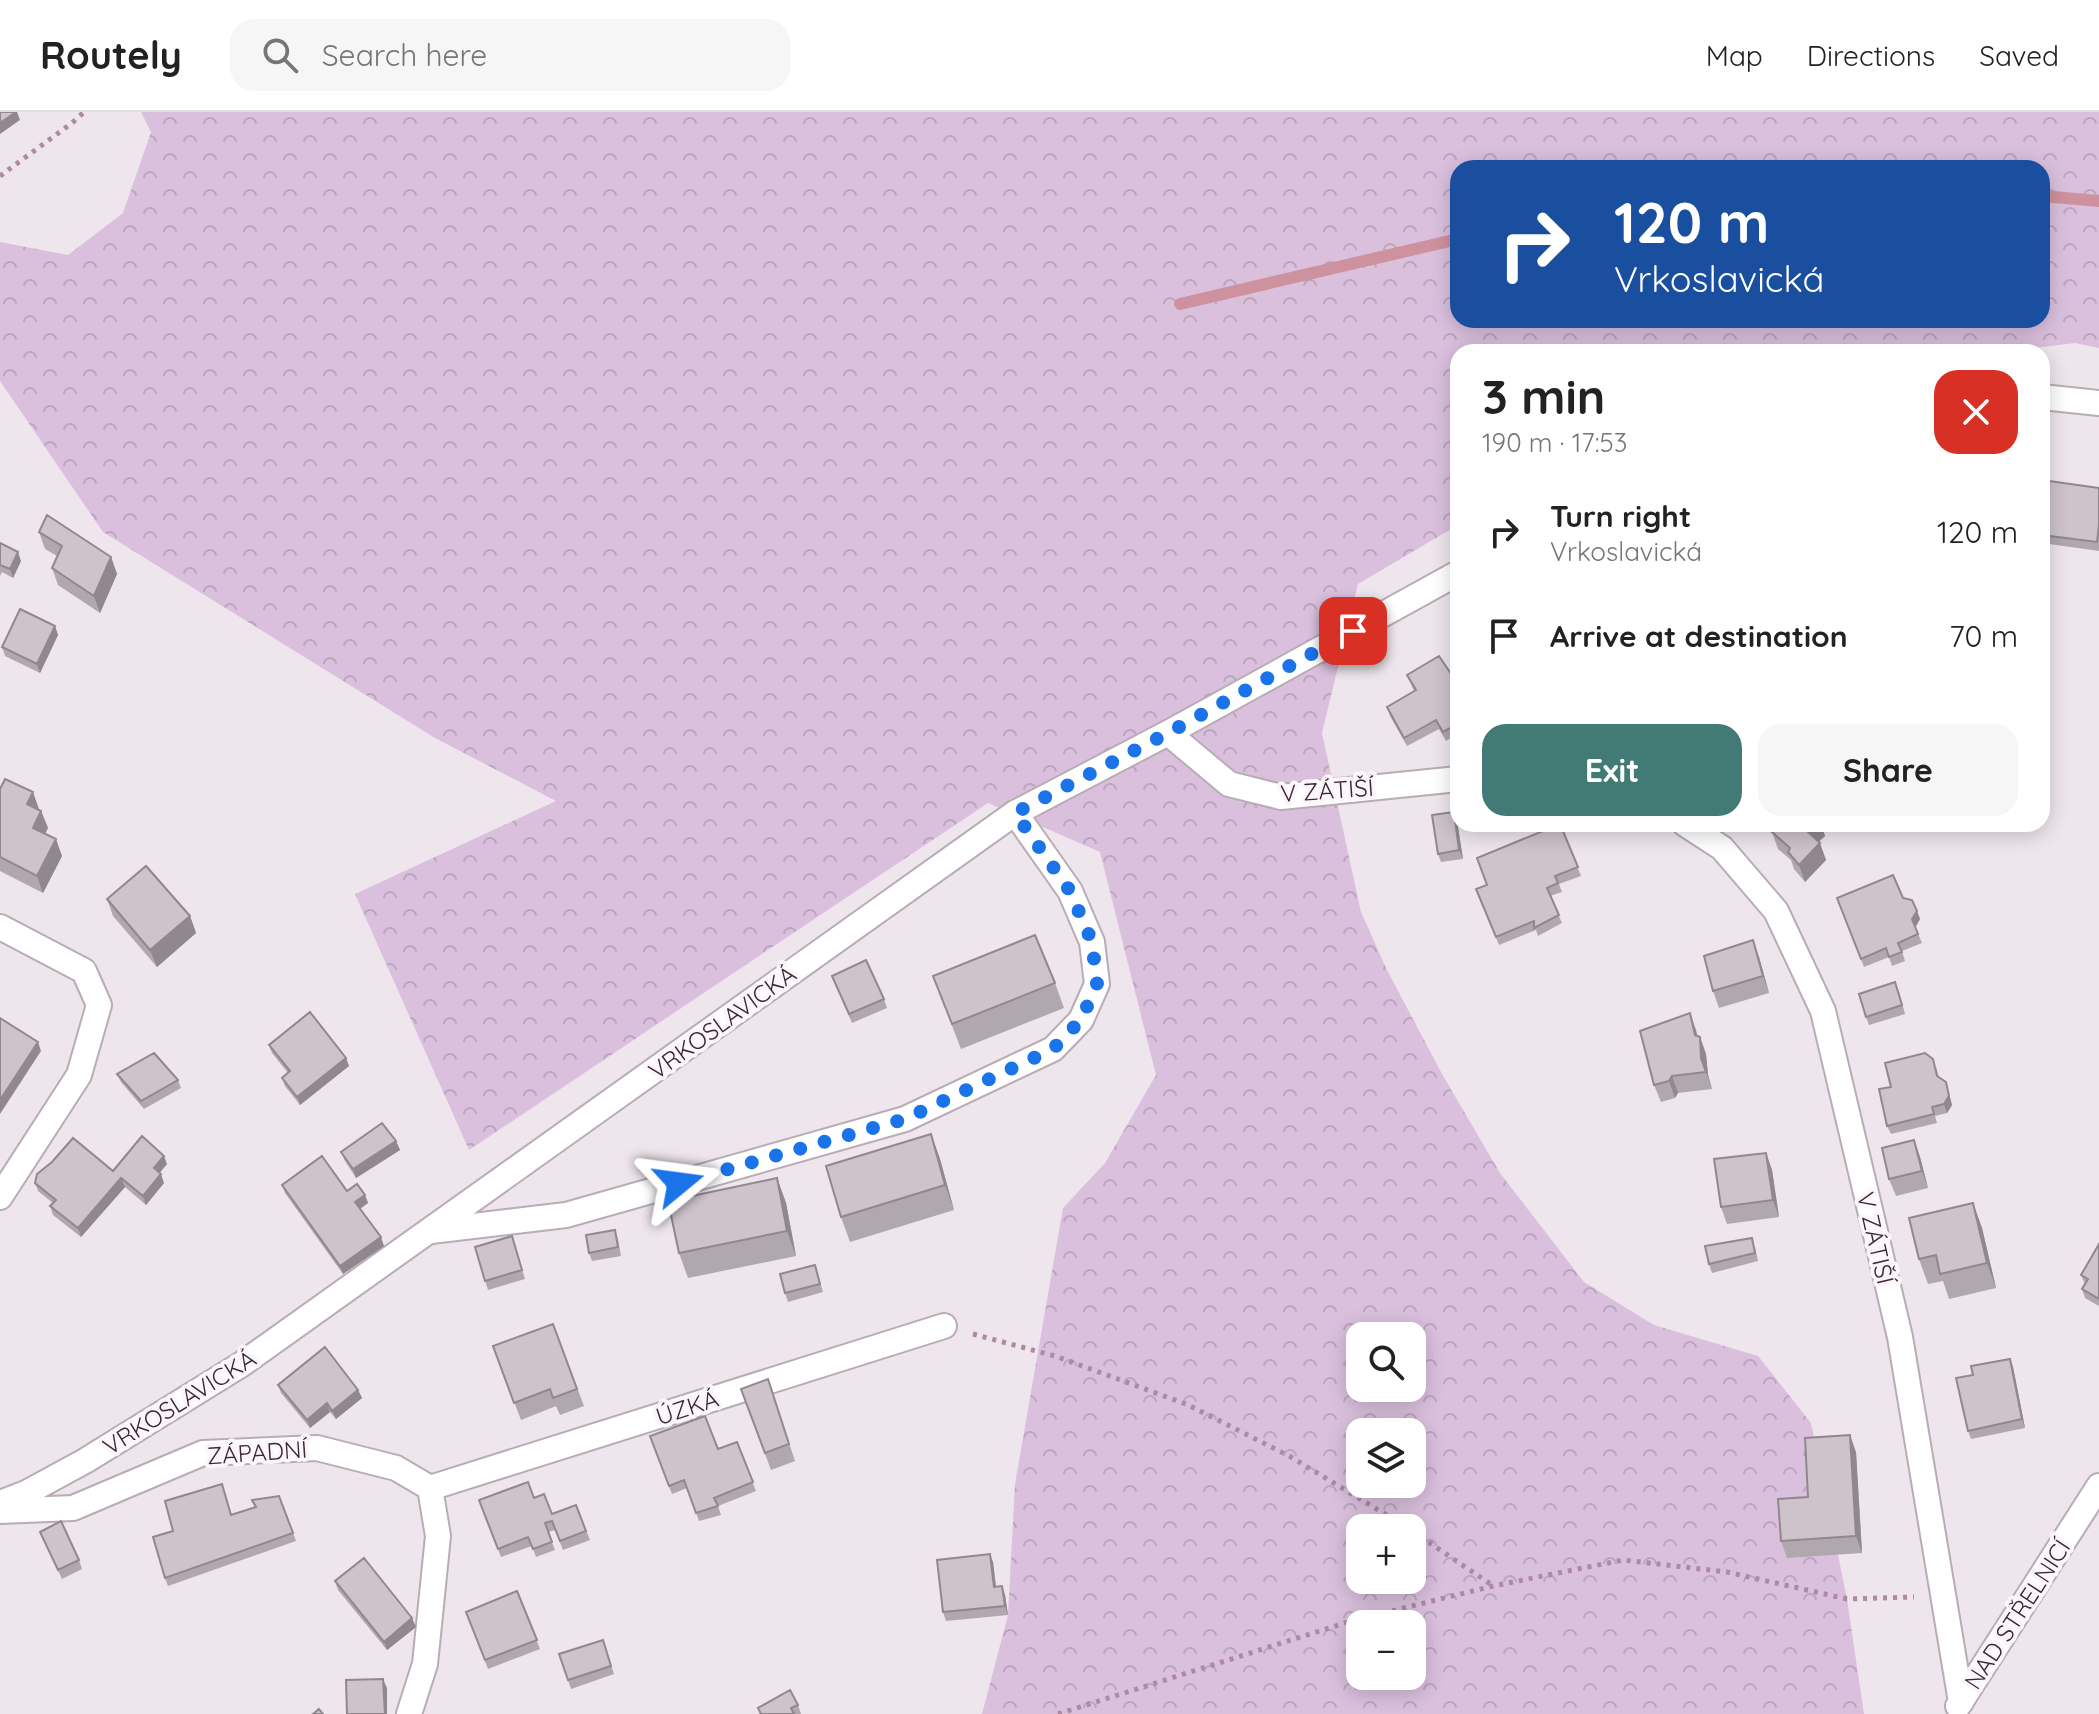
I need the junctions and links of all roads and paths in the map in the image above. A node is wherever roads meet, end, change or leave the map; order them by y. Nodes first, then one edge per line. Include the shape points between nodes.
1 (84, 112) edge
2 (0, 176) edge
3 (2050, 398) edge
4 (2099, 403) edge
5 (1450, 577) edge
6 (1168, 733) junction
7 (1450, 780) edge
8 (1015, 813) junction
9 (1697, 832) edge
10 (0, 927) edge
11 (0, 1197) edge
12 (428, 1232) junction
13 (944, 1326) joint
14 (2099, 1486) edge
15 (430, 1488) junction
16 (0, 1503) edge
17 (0, 1511) edge
18 (1385, 1514) edge
19 (1426, 1540) edge
20 (1493, 1586) junction
21 (1943, 1596) junction
22 (1956, 1708) edge
23 (409, 1714) edge
24 (1058, 1714) edge

1 - 2 path
3 - 4 street
5 - 6 street, VRKOSLAVICKÁ
6 - 7 street, V ZÁTIŠÍ via 1229,784 1281,797
6 - 8 street, VRKOSLAVICKÁ
8 - 12 street, VRKOSLAVICKÁ
8 - 12 street, VRKOSLAVICKÁ via 1070,891 1092,942 1097,984 1081,1020 1053,1049 905,1119 566,1215
9 - 21 street, V ZÁTIŠÍ via 1722,848 1776,911 1823,1011 1900,1337
10 - 11 street via 84,971 99,1005 79,1075
12 - 16 street, VRKOSLAVICKÁ via 242,1364 85,1461
13 - 15 street, ÚZKÁ
13 - 18 path via 1055,1356 1186,1404 1291,1457
14 - 22 street, NAD STŘELNICÍ
15 - 17 street, ZÁPADNÍ via 396,1468 317,1448 218,1452 203,1453 73,1508
15 - 23 street via 438,1536 425,1664
19 - 20 path
20 - 21 path via 1623,1560 1727,1572 1847,1599
20 - 24 path via 1351,1621
21 - 22 street, V ZÁTIŠÍ

